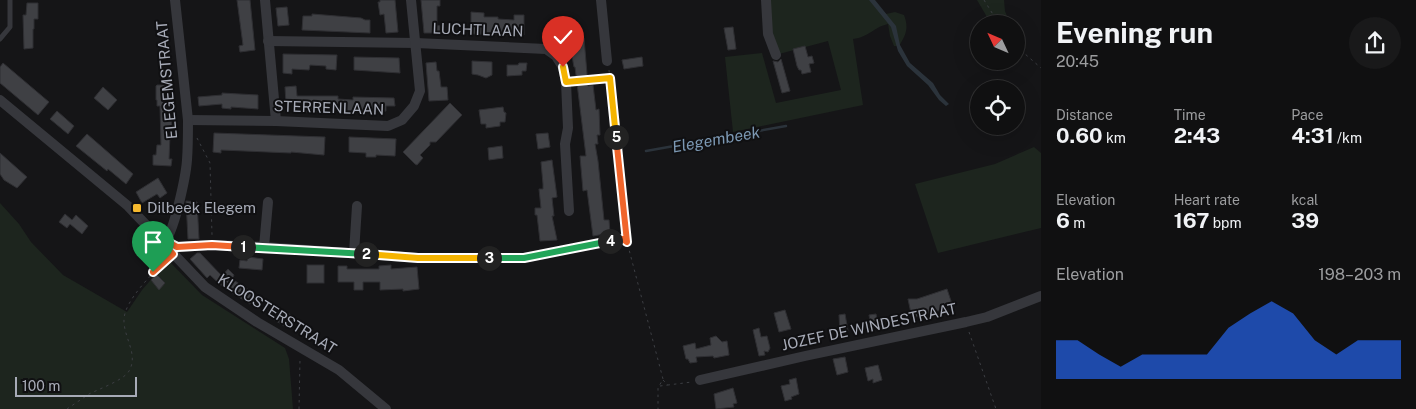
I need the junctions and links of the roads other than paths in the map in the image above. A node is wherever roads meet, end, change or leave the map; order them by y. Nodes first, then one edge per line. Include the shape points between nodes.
1 (10, 0) edge
2 (175, 0) edge
3 (265, 0) edge
4 (412, 0) edge
5 (601, 0) edge
6 (766, 0) edge
7 (0, 39) edge
8 (268, 41) junction
9 (416, 43) junction
10 (776, 55) dead end
11 (607, 61) road end
12 (0, 100) edge
13 (188, 120) junction
14 (276, 121) junction
15 (268, 202) dead end
16 (357, 206) dead end
17 (569, 211) dead end
18 (165, 242) junction
19 (264, 247) junction
20 (354, 253) junction
21 (418, 258) road end
22 (1041, 296) edge
23 (700, 380) road end
24 (386, 409) edge

1 - 7 lane via 10,27
2 - 13 street, ELEGEMSTRAAT
3 - 8 street
4 - 9 street, STERRENLAAN
5 - 11 street
6 - 10 street via 768,34
8 - 9 street, LUCHTLAAN
8 - 14 street
9 - 14 street, STERRENLAAN via 420,91 414,106 402,120 388,126
9 - 17 street, LUCHTLAAN via 546,49 556,56 563,67 566,82
12 - 18 street, KLOOSTERSTRAAT via 128,206
13 - 14 street, STERRENLAAN
13 - 18 street, ELEGEMSTRAAT via 187,162 173,227
15 - 19 street
16 - 20 street
18 - 19 street via 177,247
18 - 24 street, KLOOSTERSTRAAT via 205,287 339,370
19 - 20 street
20 - 21 street
22 - 23 street, JOZEF DE WINDESTRAAT via 988,317

